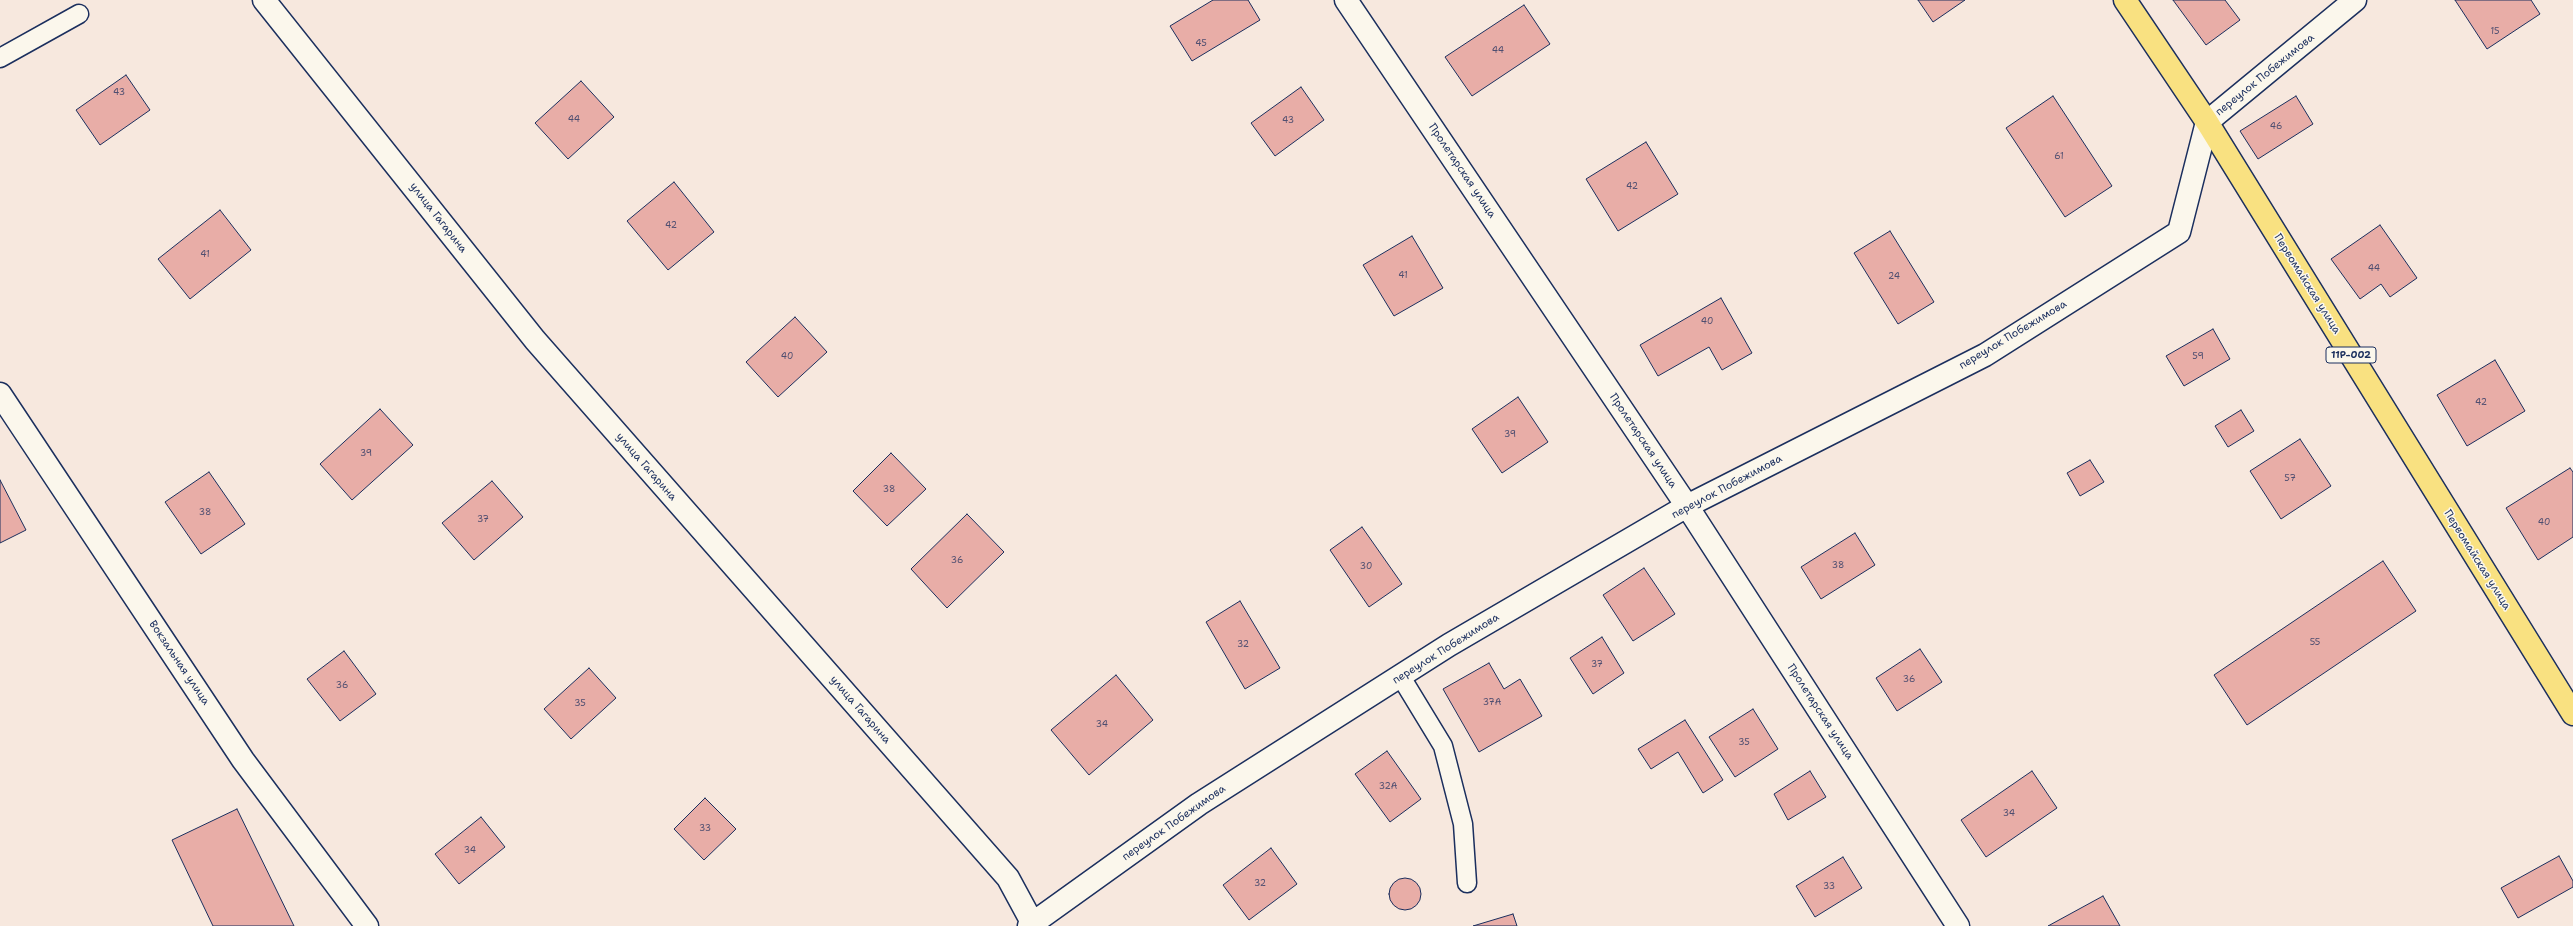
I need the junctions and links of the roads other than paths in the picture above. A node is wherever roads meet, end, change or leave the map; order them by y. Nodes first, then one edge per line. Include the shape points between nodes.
1 (264, 0) edge
2 (1346, 0) edge
3 (2125, 0) edge
4 (2355, 0) edge
5 (79, 14) dead end
6 (0, 58) edge
7 (2207, 122) junction
8 (0, 394) edge
9 (1687, 506) junction
10 (1401, 677) junction
11 (2573, 714) edge
12 (1467, 883) dead end
13 (1032, 925) edge
14 (367, 926) edge
15 (1958, 926) edge

1 - 13 street, улица Гагарина via 534,340 1008,878
2 - 9 street, Пролетарская улица
3 - 7 main road, Первомайская улица / 11Р-002
4 - 7 street, переулок Побежимова
5 - 6 lane
7 - 9 street, переулок Побежимова via 2179,232 1984,355
7 - 11 main road, Первомайская улица / 11Р-002
8 - 14 street, Вокзальная улица via 243,760
9 - 10 street, переулок Побежимова via 1449,645
9 - 15 street, Пролетарская улица
10 - 12 lane via 1443,746 1462,824
10 - 13 street, переулок Побежимова via 1199,804

